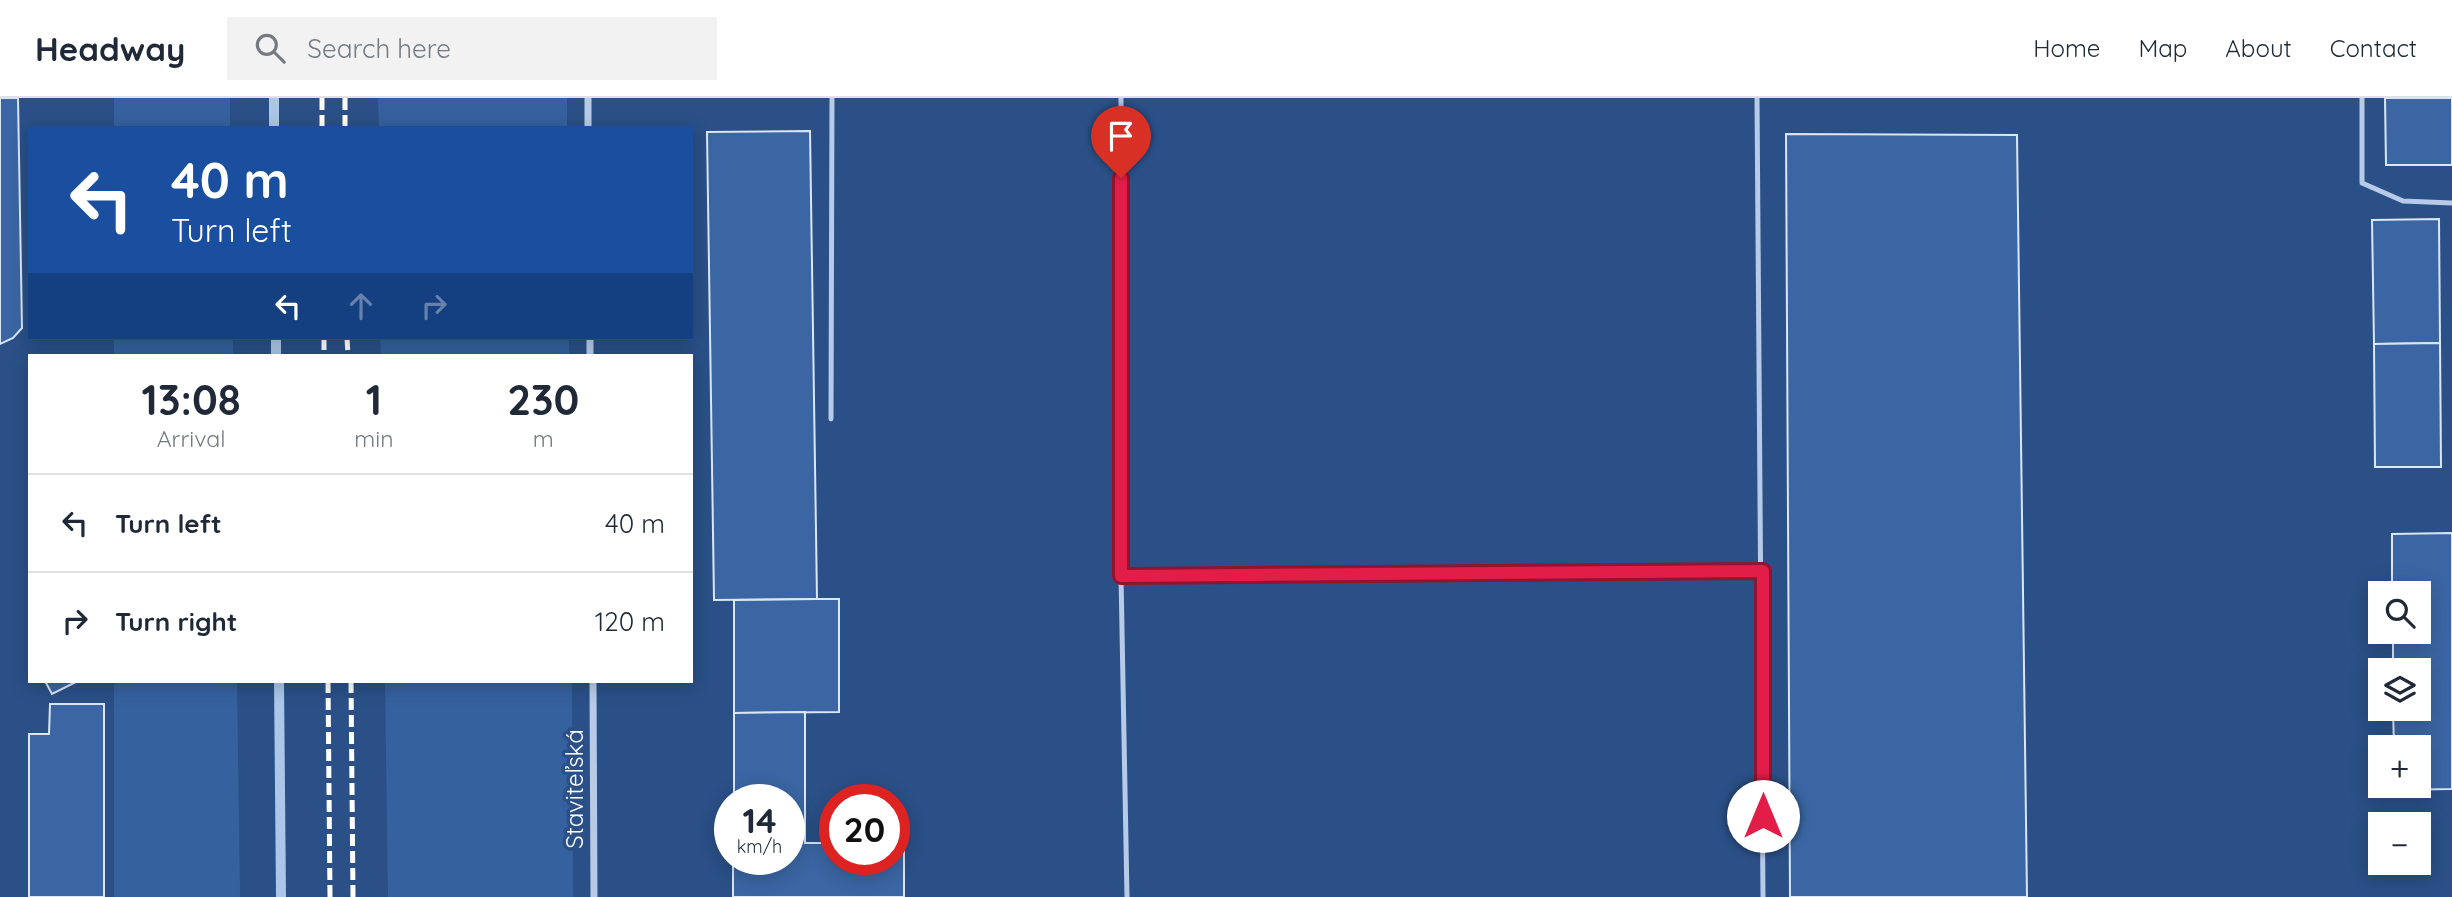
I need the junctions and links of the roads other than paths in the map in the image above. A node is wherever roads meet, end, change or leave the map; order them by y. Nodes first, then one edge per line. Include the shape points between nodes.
1 (587, 98) edge
2 (832, 98) edge
3 (1121, 98) edge
4 (1757, 98) edge
5 (2361, 98) edge
6 (588, 126) edge
7 (2452, 203) edge
8 (831, 419) dead end
9 (1763, 571) junction
10 (1121, 576) junction
11 (593, 683) edge
12 (594, 897) edge
13 (1127, 897) edge
14 (1763, 897) edge

1 - 6 street
2 - 8 lane
3 - 10 lane
4 - 9 lane
5 - 7 lane via 2362,183 2403,201
9 - 10 lane
9 - 14 lane
10 - 13 lane
11 - 12 street, Staviteľská

